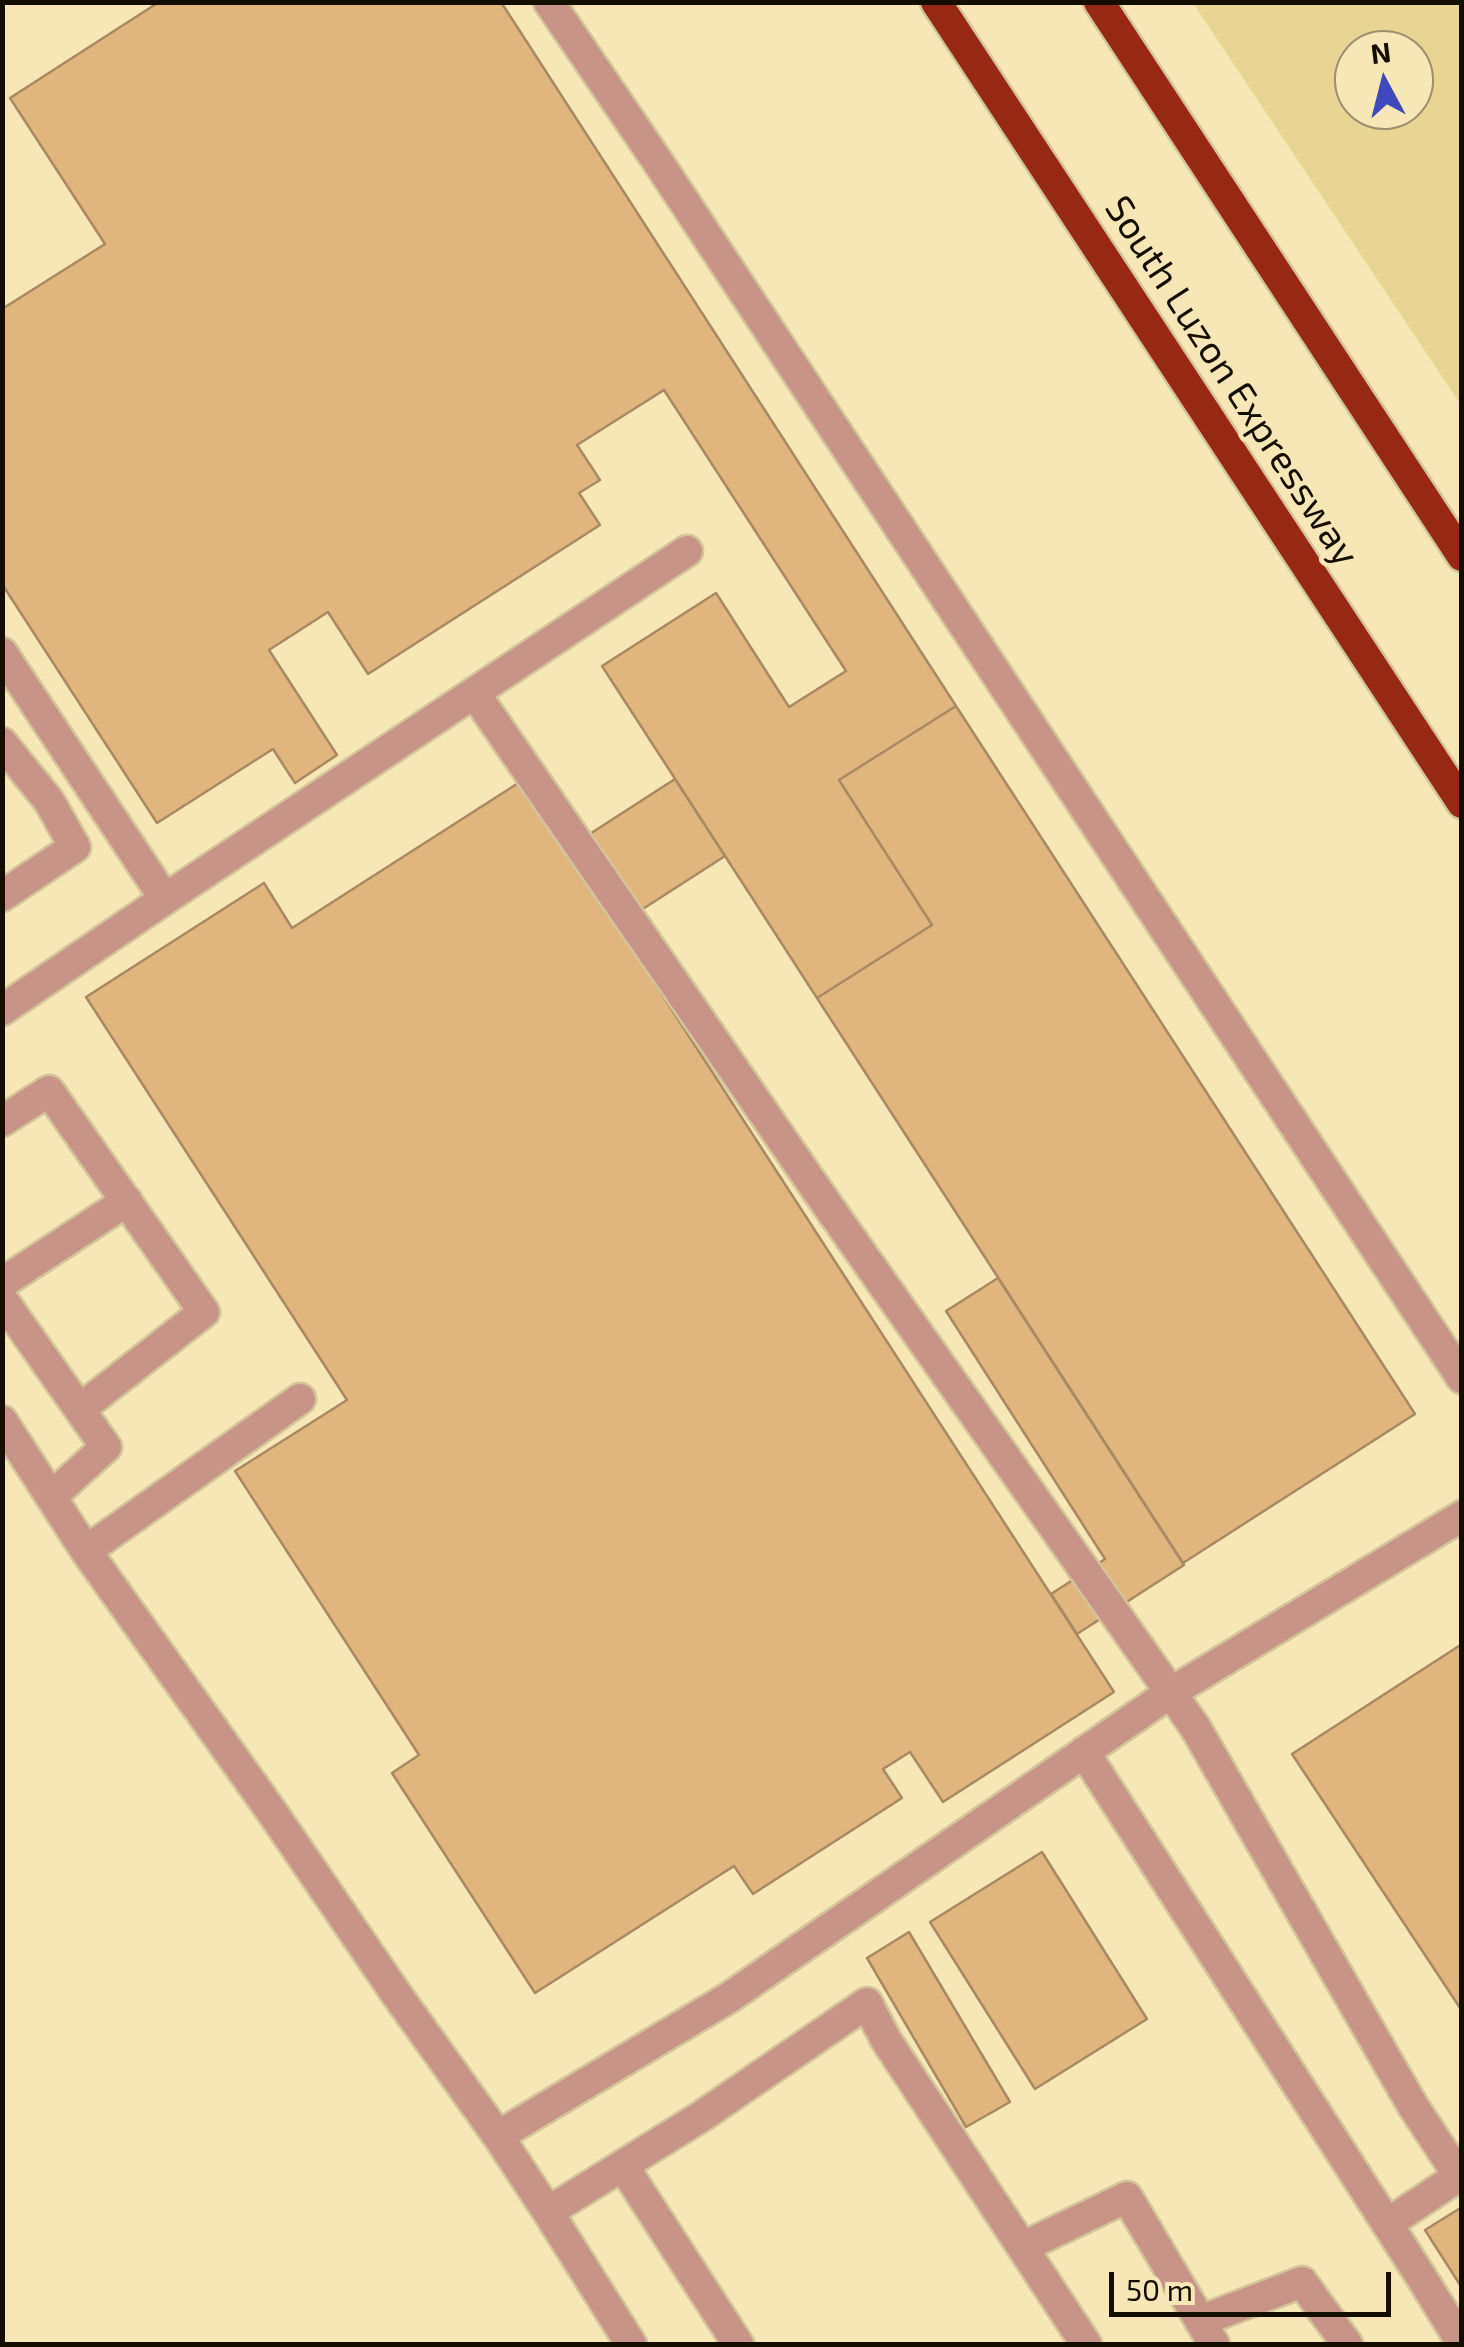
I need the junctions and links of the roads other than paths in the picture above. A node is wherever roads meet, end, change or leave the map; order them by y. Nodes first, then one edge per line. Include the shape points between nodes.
1 (549, 2) edge
2 (936, 2) edge
3 (1099, 2) edge
4 (686, 551) dead end
5 (1462, 556) edge
6 (2, 654) edge
7 (474, 694) junction
8 (2, 743) edge
9 (1462, 803) edge
10 (2, 896) edge
11 (164, 899) junction
12 (2, 1010) edge
13 (2, 1121) edge
14 (127, 1202) junction
15 (2, 1283) edge
16 (2, 1298) edge
17 (1462, 1378) edge
18 (300, 1398) dead end
19 (80, 1408) junction
20 (2, 1421) edge
21 (52, 1497) junction
22 (1462, 1516) edge
23 (86, 1551) junction
24 (1170, 1693) junction
25 (1084, 1752) junction
26 (498, 2136) junction
27 (623, 2166) junction
28 (1460, 2175) edge
29 (548, 2212) junction
30 (1387, 2224) junction
31 (1023, 2248) junction
32 (1207, 2333) edge
33 (1462, 2343) edge
34 (630, 2344) edge
35 (738, 2344) edge
36 (1086, 2344) edge
37 (1346, 2344) edge

1 - 17 street
2 - 9 highway, South Luzon Expressway
3 - 5 highway
4 - 7 street
6 - 11 street
7 - 11 street
7 - 24 street
8 - 10 street via 50,801 75,847
11 - 12 street
13 - 14 street via 49,1091
14 - 15 street
14 - 19 street via 204,1312
16 - 19 street
18 - 23 street
19 - 21 street via 106,1447
20 - 21 street
21 - 23 street
22 - 24 street
23 - 26 street
24 - 25 street
24 - 28 street via 1196,1726 1404,2091
25 - 26 street via 730,1996
25 - 30 street
26 - 29 street
27 - 29 street
27 - 31 street via 867,2003
27 - 35 street
28 - 30 street
29 - 34 street
30 - 33 street
31 - 32 street via 1127,2197
31 - 36 street
32 - 37 street via 1302,2282

